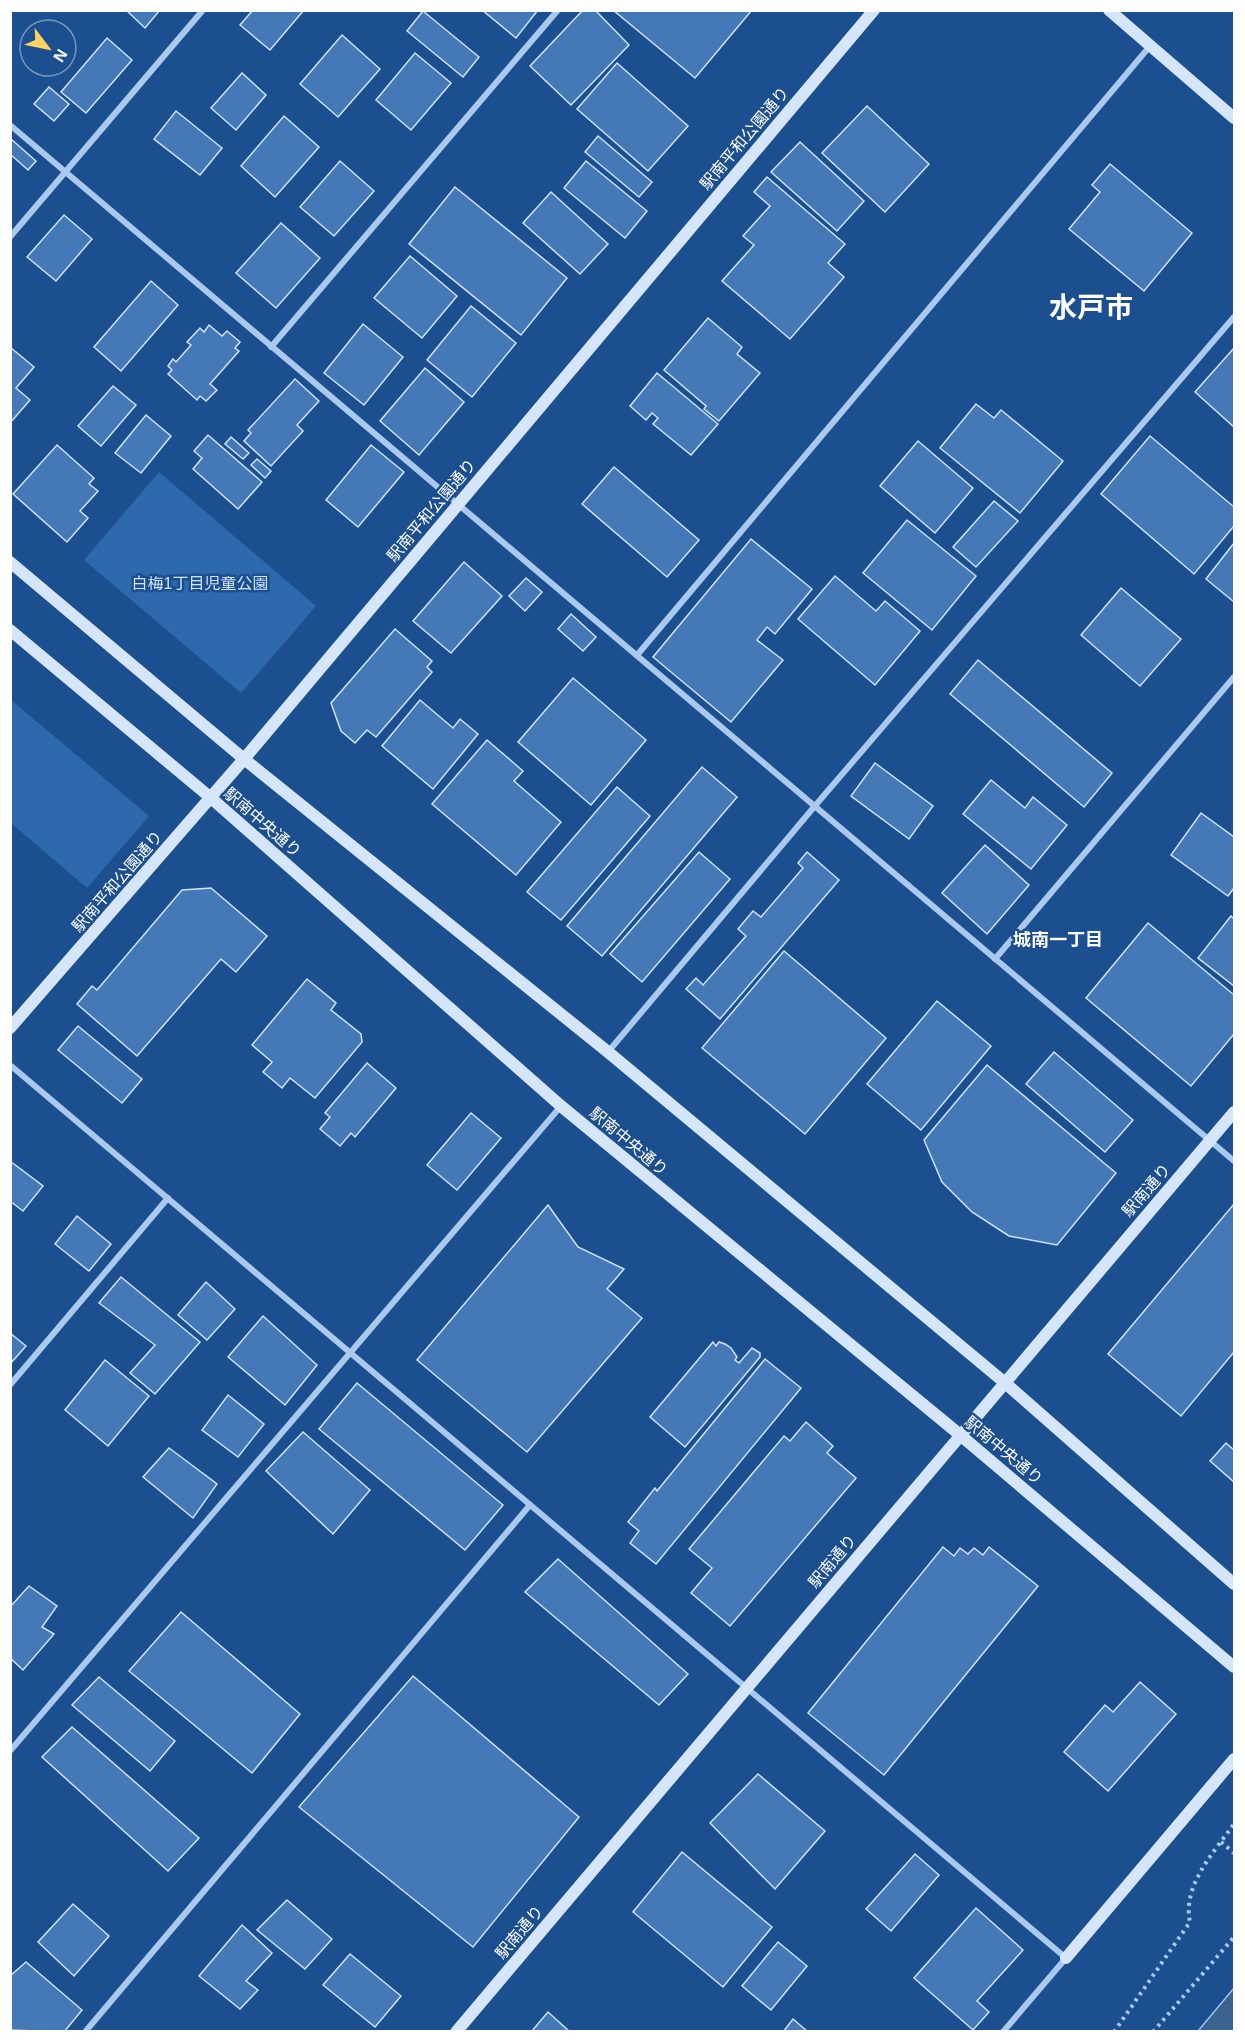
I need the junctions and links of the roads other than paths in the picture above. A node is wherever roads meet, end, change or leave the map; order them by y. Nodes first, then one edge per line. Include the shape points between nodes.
1 (203, 10) edge
2 (558, 10) edge
3 (874, 10) edge
4 (1109, 10) edge
5 (1150, 46) junction
6 (1234, 118) edge
7 (10, 125) edge
8 (66, 172) junction
9 (10, 237) edge
10 (1234, 317) edge
11 (271, 347) junction
12 (457, 503) junction
13 (10, 562) edge
14 (10, 630) edge
15 (638, 654) junction
16 (1234, 677) edge
17 (244, 759) junction
18 (211, 798) junction
19 (814, 807) junction
20 (995, 959) junction
21 (10, 1028) edge
22 (608, 1052) junction
23 (10, 1065) edge
24 (561, 1106) junction
25 (1234, 1112) edge
26 (1210, 1141) junction
27 (1234, 1161) edge
28 (168, 1198) junction
29 (350, 1353) junction
30 (1004, 1382) junction
31 (10, 1385) edge
32 (959, 1434) junction
33 (530, 1505) junction
34 (1234, 1584) edge
35 (1234, 1667) edge
36 (747, 1689) junction
37 (10, 1751) edge
38 (1234, 1759) edge
39 (1065, 1958) junction
40 (85, 2031) edge
41 (456, 2031) edge
42 (1003, 2031) edge

1 - 8 street
2 - 11 street
3 - 12 street, 駅南平和公園通り
4 - 5 street
5 - 6 street
5 - 15 street
7 - 8 street
8 - 9 street
8 - 11 street
10 - 19 street
11 - 12 street
12 - 15 street
12 - 17 street, 駅南平和公園通り
13 - 17 street
14 - 18 street, 駅南中央通り
15 - 19 street
16 - 20 street
17 - 18 street, 駅南平和公園通り
17 - 22 street
18 - 21 street, 駅南平和公園通り
18 - 24 street, 駅南中央通り
19 - 20 street
19 - 22 street
20 - 26 street
22 - 30 street
23 - 28 street
24 - 29 street
24 - 32 street, 駅南中央通り
25 - 26 street, 駅南通り
26 - 27 street
26 - 30 street, 駅南通り
28 - 29 street
28 - 31 street
29 - 33 street
29 - 37 street
30 - 32 street, 駅南通り
30 - 34 street
32 - 35 street, 駅南中央通り
32 - 36 street, 駅南通り
33 - 36 street
33 - 40 street
36 - 39 street
36 - 41 street, 駅南通り
38 - 39 street
39 - 42 street

